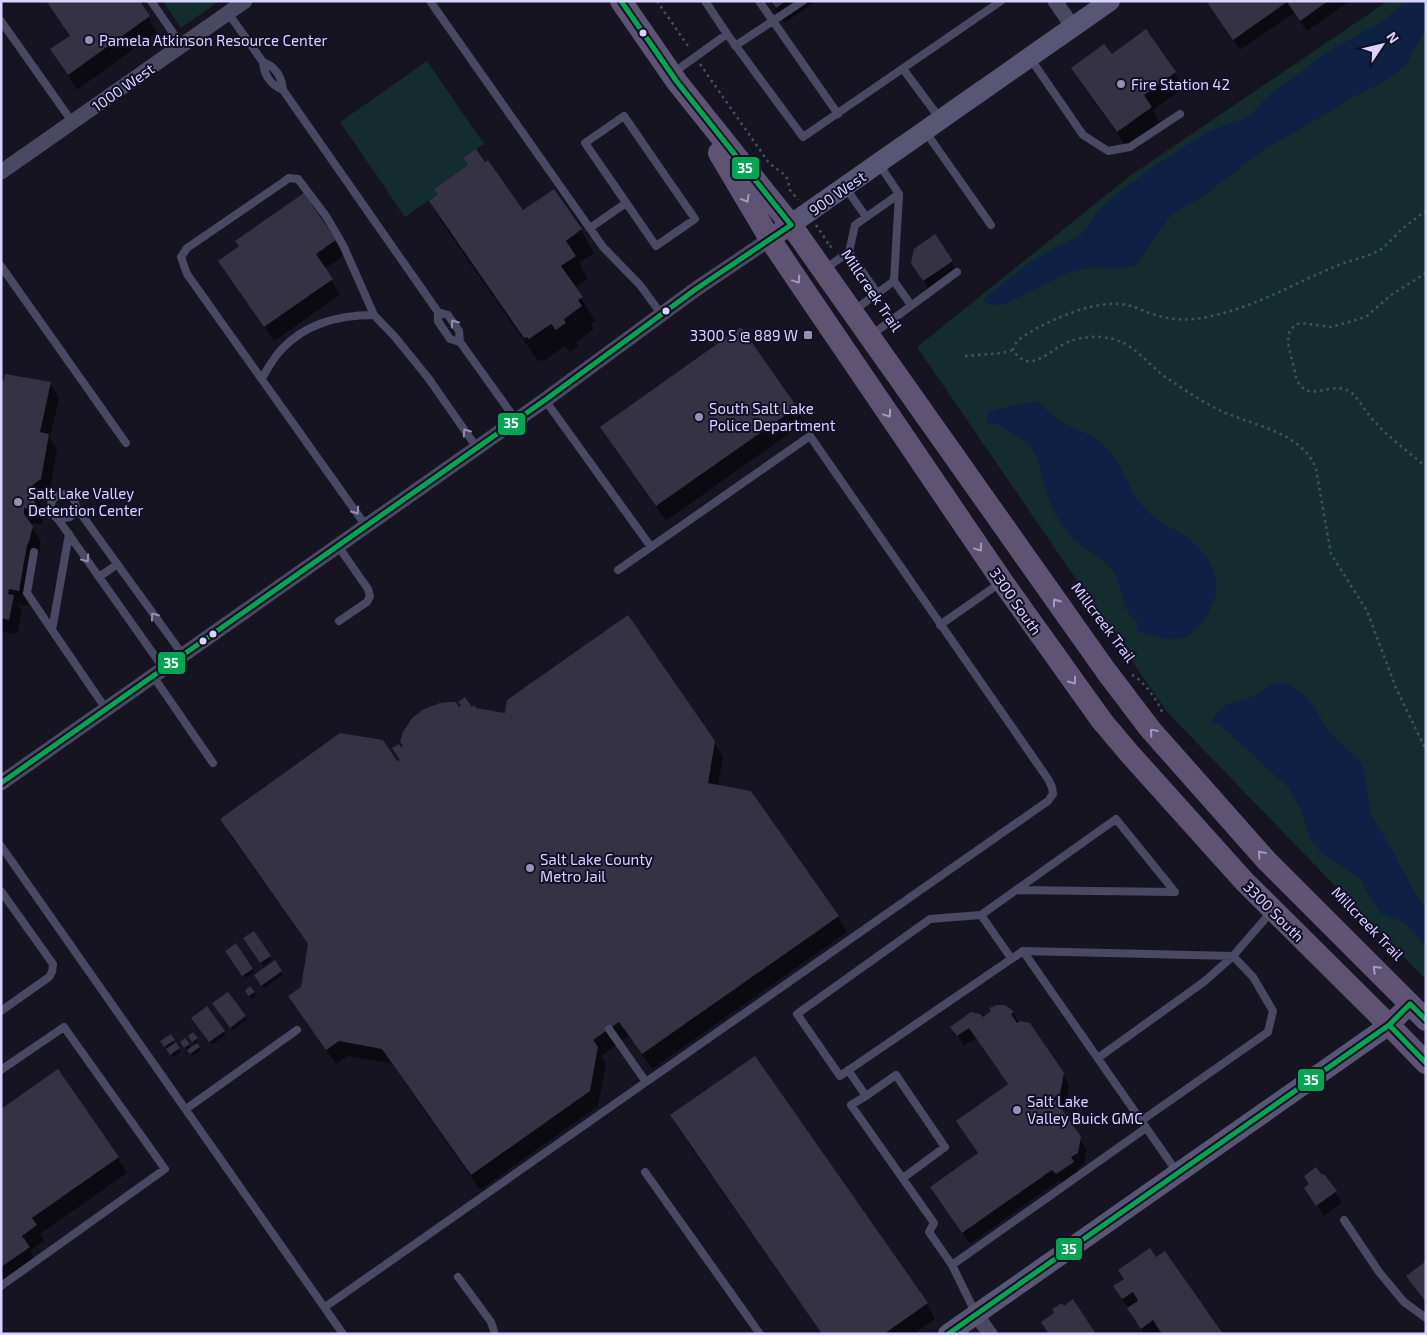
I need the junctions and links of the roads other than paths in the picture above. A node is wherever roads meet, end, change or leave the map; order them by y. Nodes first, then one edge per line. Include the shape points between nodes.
1 (152, 1) edge
2 (245, 1) edge
3 (430, 1) edge
4 (621, 1) edge
5 (705, 1) edge
6 (759, 1) edge
7 (803, 1) edge
8 (1002, 1) edge
9 (1055, 1) edge
10 (1110, 1) edge
11 (228, 13) junction
12 (1, 21) edge
13 (773, 22) junction
14 (1073, 27) junction
15 (727, 34) junction
16 (182, 46) junction
17 (735, 46) junction
18 (1030, 58) junction
19 (904, 69) junction
20 (675, 78) junction
21 (838, 114) junction
22 (1180, 114) dead end
23 (73, 123) junction
24 (933, 126) junction
25 (878, 164) junction
26 (1, 172) edge
27 (845, 187) junction
28 (899, 194) junction
29 (626, 203) junction
30 (866, 217) junction
31 (791, 225) junction
32 (991, 225) dead end
33 (590, 228) junction
34 (770, 239) junction
35 (849, 252) junction
36 (1, 266) edge
37 (830, 266) junction
38 (957, 272) dead end
39 (894, 281) junction
40 (877, 293) junction
41 (911, 305) junction
42 (438, 312) junction
43 (851, 312) junction
44 (662, 315) junction
45 (374, 316) junction
46 (868, 337) junction
47 (460, 342) junction
48 (262, 378) junction
49 (546, 400) junction
50 (516, 420) junction
51 (126, 443) dead end
52 (477, 448) junction
53 (76, 507) junction
54 (58, 519) junction
55 (366, 526) junction
56 (69, 534) junction
57 (338, 546) junction
58 (651, 547) junction
59 (34, 552) dead end
60 (116, 564) junction
61 (618, 570) dead end
62 (99, 577) junction
63 (1002, 581) junction
64 (339, 621) dead end
65 (940, 626) junction
66 (52, 630) junction
67 (183, 655) junction
68 (158, 672) junction
69 (106, 709) junction
70 (213, 762) dead end
71 (1, 783) edge
72 (1, 846) edge
73 (1017, 890) junction
74 (1, 891) edge
75 (1272, 910) junction
76 (981, 915) junction
77 (1023, 951) junction
78 (1233, 956) junction
79 (1011, 958) junction
80 (1410, 1004) junction
81 (1, 1011) edge
82 (1426, 1020) edge
83 (1389, 1025) junction
84 (609, 1029) dead end
85 (297, 1030) dead end
86 (1098, 1058) junction
87 (1426, 1063) edge
88 (1, 1070) edge
89 (848, 1070) junction
90 (646, 1082) junction
91 (866, 1096) junction
92 (186, 1109) junction
93 (1144, 1125) junction
94 (644, 1172) dead end
95 (1178, 1173) junction
96 (902, 1178) junction
97 (1344, 1220) dead end
98 (952, 1265) junction
99 (458, 1276) dead end
100 (1, 1286) edge
101 (325, 1307) junction
102 (976, 1314) junction
103 (1426, 1318) edge
104 (343, 1334) edge
105 (496, 1334) edge
106 (760, 1334) edge
107 (948, 1334) edge
108 (990, 1334) edge

1 - 16 lane
2 - 11 street, 1000 West
3 - 33 lane
4 - 20 main road, 3300 South
5 - 15 lane
6 - 13 lane
7 - 13 lane
8 - 19 lane
9 - 14 street
10 - 14 street, 900 West
11 - 16 street, 1000 West
11 - 42 lane via 263,62 271,65 282,81 283,90
12 - 23 lane
13 - 17 lane
13 - 21 lane
14 - 18 street, 900 West
15 - 17 lane
15 - 20 lane via 695,57
16 - 23 street, 1000 West
17 - 21 lane via 803,137
18 - 22 lane via 1083,135 1108,150 1130,147
18 - 24 street, 900 West
19 - 21 lane
19 - 24 lane
20 - 31 main road, 3300 South
20 -> 34 main road, 3300 South
23 - 26 street, 1000 West
24 - 25 street, 900 West
24 - 32 lane
25 - 27 street, 900 West
25 - 28 lane
27 - 30 lane
27 - 31 street, 900 West
28 - 30 lane
28 - 39 lane
29 - 29 lane via 656,246 695,219 624,116 585,143
29 - 33 lane
30 - 35 lane via 855,225
31 - 34 street, 900 West
31 - 37 main road, 3300 South
33 - 44 lane via 602,247 640,285
34 - 44 street, 900 West
34 -> 63 main road, 3300 South
35 - 37 lane
35 - 40 lane
36 - 51 lane
37 - 43 main road, 3300 South
38 - 41 lane
39 - 40 lane
39 - 41 lane
40 - 43 lane
41 - 46 lane
47 -> 42 lane via 459,331 448,315
42 - 47 lane via 438,321 450,339
43 - 46 main road, 3300 South
44 - 49 street, 900 West
45 - 48 lane via 358,315 312,326 280,350
45 - 48 lane via 343,244 326,216 298,179 289,178 187,248 181,257 186,274
52 -> 45 lane via 395,337
80 -> 46 main road, 3300 South via 1266,860 1150,729
47 - 50 lane
48 -> 55 lane
49 - 50 street, 900 West
49 - 58 lane
50 - 52 street, 900 West
52 - 55 street, 900 West
53 - 54 lane via 70,517
53 - 54 lane via 70,496 58,495 50,505
53 - 60 lane
54 - 56 lane
55 - 57 street, 900 West
56 -> 62 lane
56 - 66 lane
57 - 64 lane via 370,596
57 - 67 street, 900 West
58 - 61 lane
58 - 65 lane via 810,436
59 - 66 lane via 27,594
60 - 62 lane
67 -> 60 lane
62 - 68 lane
63 - 65 lane
63 -> 75 main road, 3300 South via 1128,753
65 - 90 lane via 1048,779 1054,794
66 - 69 lane
67 - 68 street, 900 West
68 - 69 street, 900 West
68 - 70 lane
69 - 71 street, 900 West
72 - 92 lane
73 - 73 lane via 1116,819 1175,892 1106,891
73 - 76 lane
74 - 81 lane via 53,964 49,977
75 - 78 lane
75 - 83 main road, 3300 South
76 - 79 lane
76 - 89 lane via 930,919 797,1014 840,1076
77 - 78 lane
77 - 79 lane
77 - 86 lane
78 - 86 lane via 1205,981
78 - 93 lane via 1254,977 1273,1011 1268,1032
79 - 89 lane
80 - 82 main road, 3300 South
80 - 83 street
83 - 87 main road, 3300 South
83 - 95 street
84 - 90 lane
85 - 92 lane
86 - 93 lane
88 - 100 lane via 64,1027 165,1169
89 - 91 lane
90 - 101 lane
91 - 96 lane via 852,1105
91 - 96 lane via 896,1075 945,1147
92 - 101 lane
93 - 95 lane
93 - 98 lane
94 - 106 lane
95 - 102 street
96 - 98 lane via 934,1223 929,1232
97 - 103 lane via 1404,1302
98 - 102 lane
99 - 105 lane
101 - 104 lane
102 - 107 street
102 - 108 street

